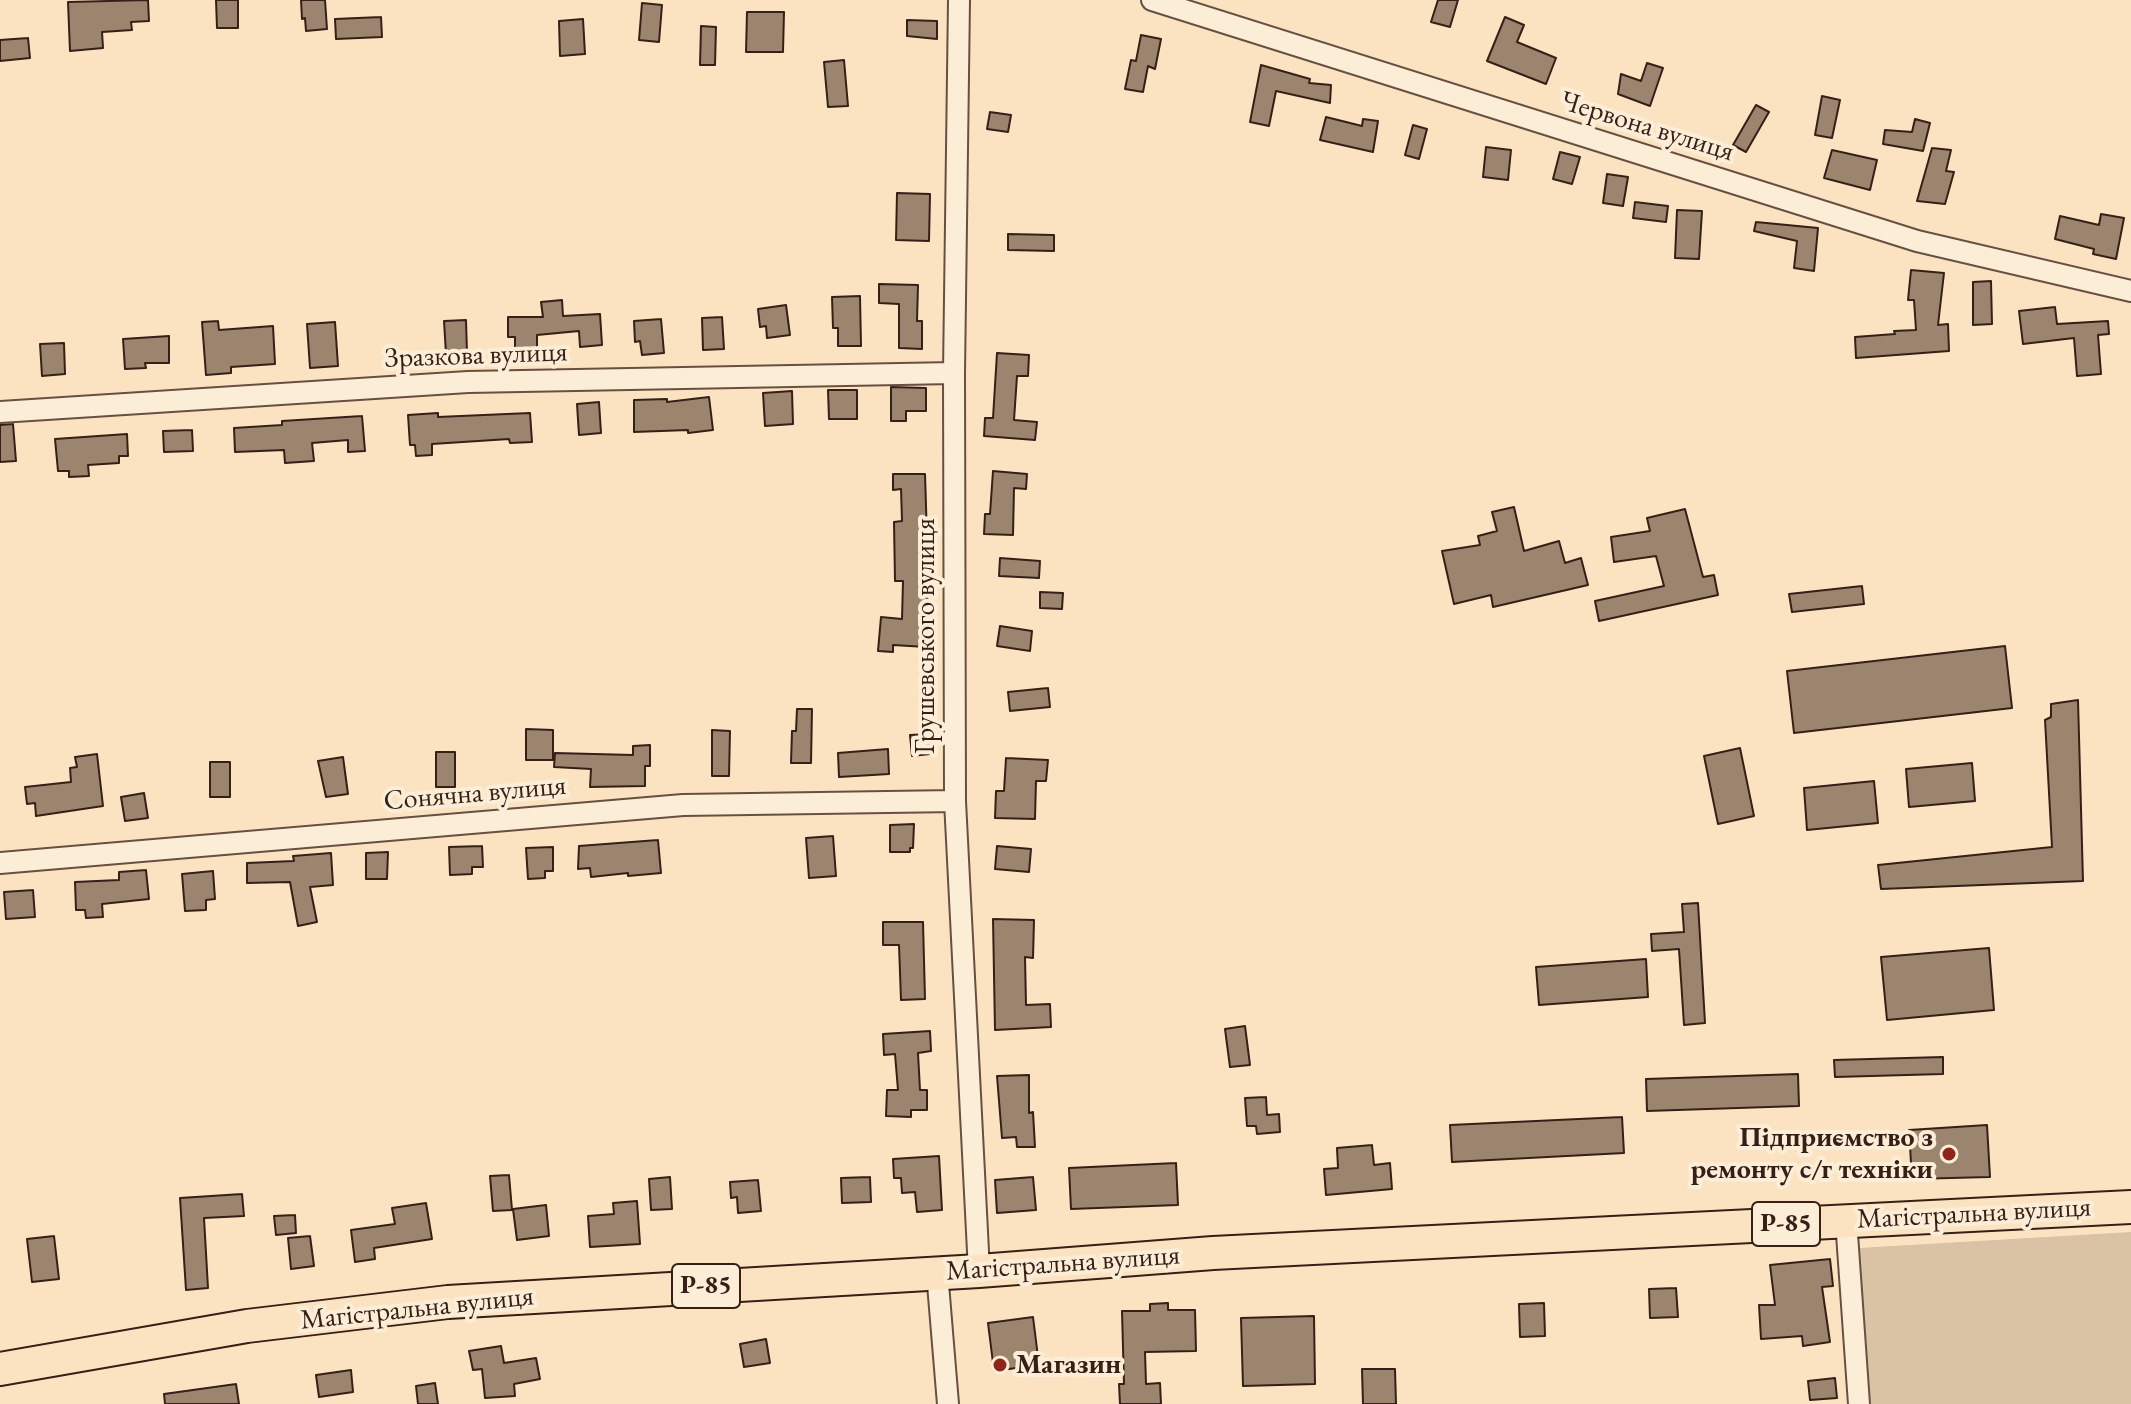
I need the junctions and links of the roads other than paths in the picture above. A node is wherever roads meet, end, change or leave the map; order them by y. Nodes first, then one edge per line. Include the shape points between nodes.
1 (959, 0) edge
2 (1152, 0) edge
3 (2131, 291) edge
4 (954, 373) junction
5 (0, 412) edge
6 (955, 801) junction
7 (0, 863) edge
8 (2131, 1207) edge
9 (1846, 1220) junction
10 (979, 1271) junction
11 (937, 1272) junction
12 (0, 1369) edge
13 (948, 1404) edge
14 (1859, 1404) edge

1 - 4 street, Грушевського вулиця
2 - 3 street, Червона вулиця via 1917,241
4 - 5 street, Зразкова вулиця via 468,382
4 - 6 street, Грушевського вулиця
6 - 7 street, Сонячна вулиця via 683,805
6 - 10 street, Грушевського вулиця
8 - 9 main road, Магістральна вулиця / Р-85
9 - 10 main road, Магістральна вулиця / Р-85 via 1213,1253
9 - 14 street
10 - 11 main road, Магістральна вулиця / Р-85
11 - 12 main road, Магістральна вулиця / Р-85 via 448,1302 247,1326
11 - 13 street

